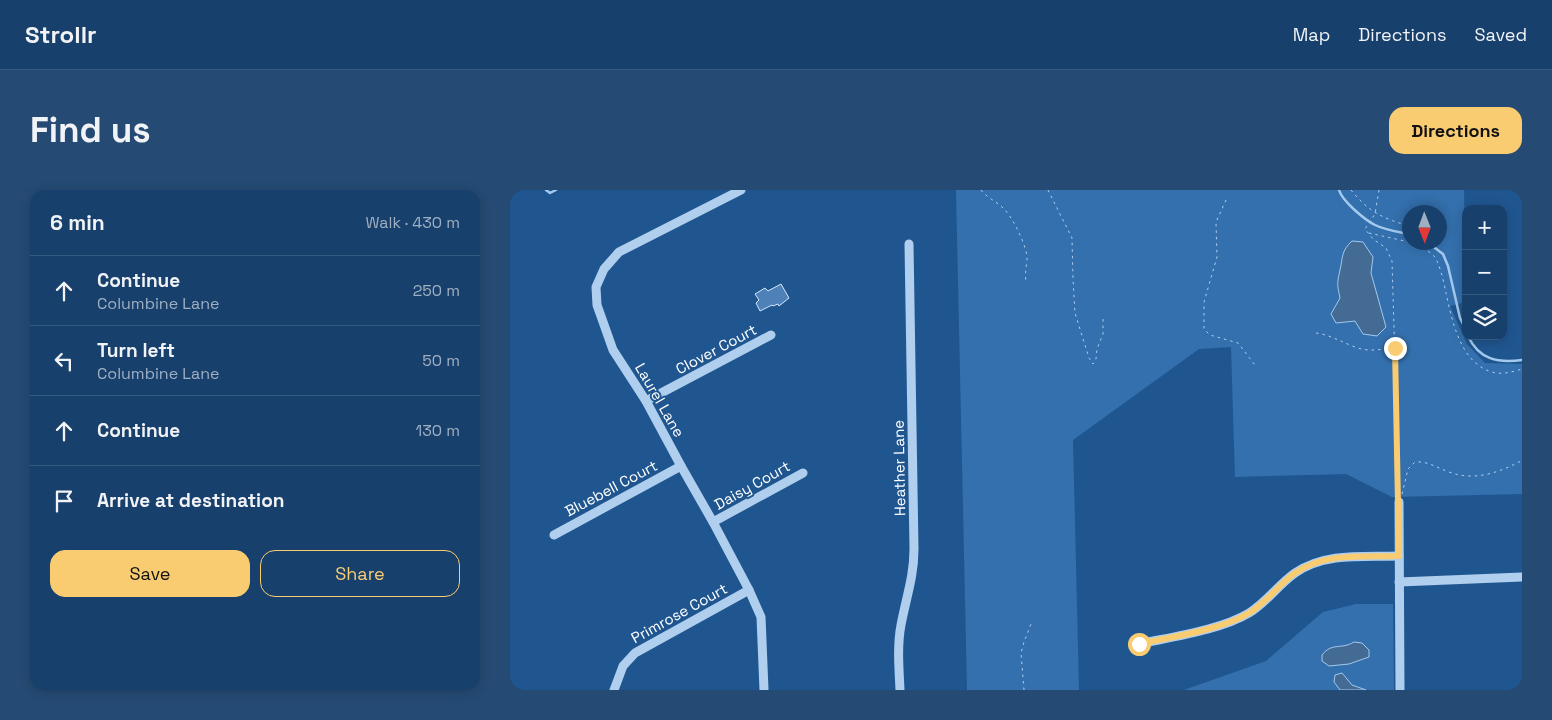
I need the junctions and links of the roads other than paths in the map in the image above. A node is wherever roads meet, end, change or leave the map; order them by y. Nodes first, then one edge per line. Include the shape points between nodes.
1 (741, 190) edge
2 (909, 244) dead end
3 (771, 335) dead end
4 (646, 401) junction
5 (681, 466) junction
6 (803, 473) dead end
7 (1399, 502) road end
8 (713, 522) junction
9 (554, 535) dead end
10 (1399, 556) junction
11 (1522, 577) edge
12 (1399, 582) junction
13 (749, 590) junction
14 (1139, 644) dead end
15 (614, 690) edge
16 (764, 690) edge
17 (900, 690) edge
18 (1400, 690) edge

1 - 4 street, Laurel Lane via 619,252 604,269 596,288 597,305 613,350
2 - 17 street, Heather Lane via 914,563 901,625
3 - 4 street, Clover Court
4 - 5 street, Laurel Lane
5 - 8 street, Laurel Lane
5 - 9 street, Bluebell Court
6 - 8 street, Daisy Court
7 - 10 street
8 - 13 street, Laurel Lane
10 - 12 street
10 - 14 street via 1330,558 1312,563 1295,573 1250,613 1226,624
11 - 12 street
12 - 18 street
13 - 15 street, Primrose Court via 635,652 623,666
13 - 16 street, Laurel Lane via 761,618

